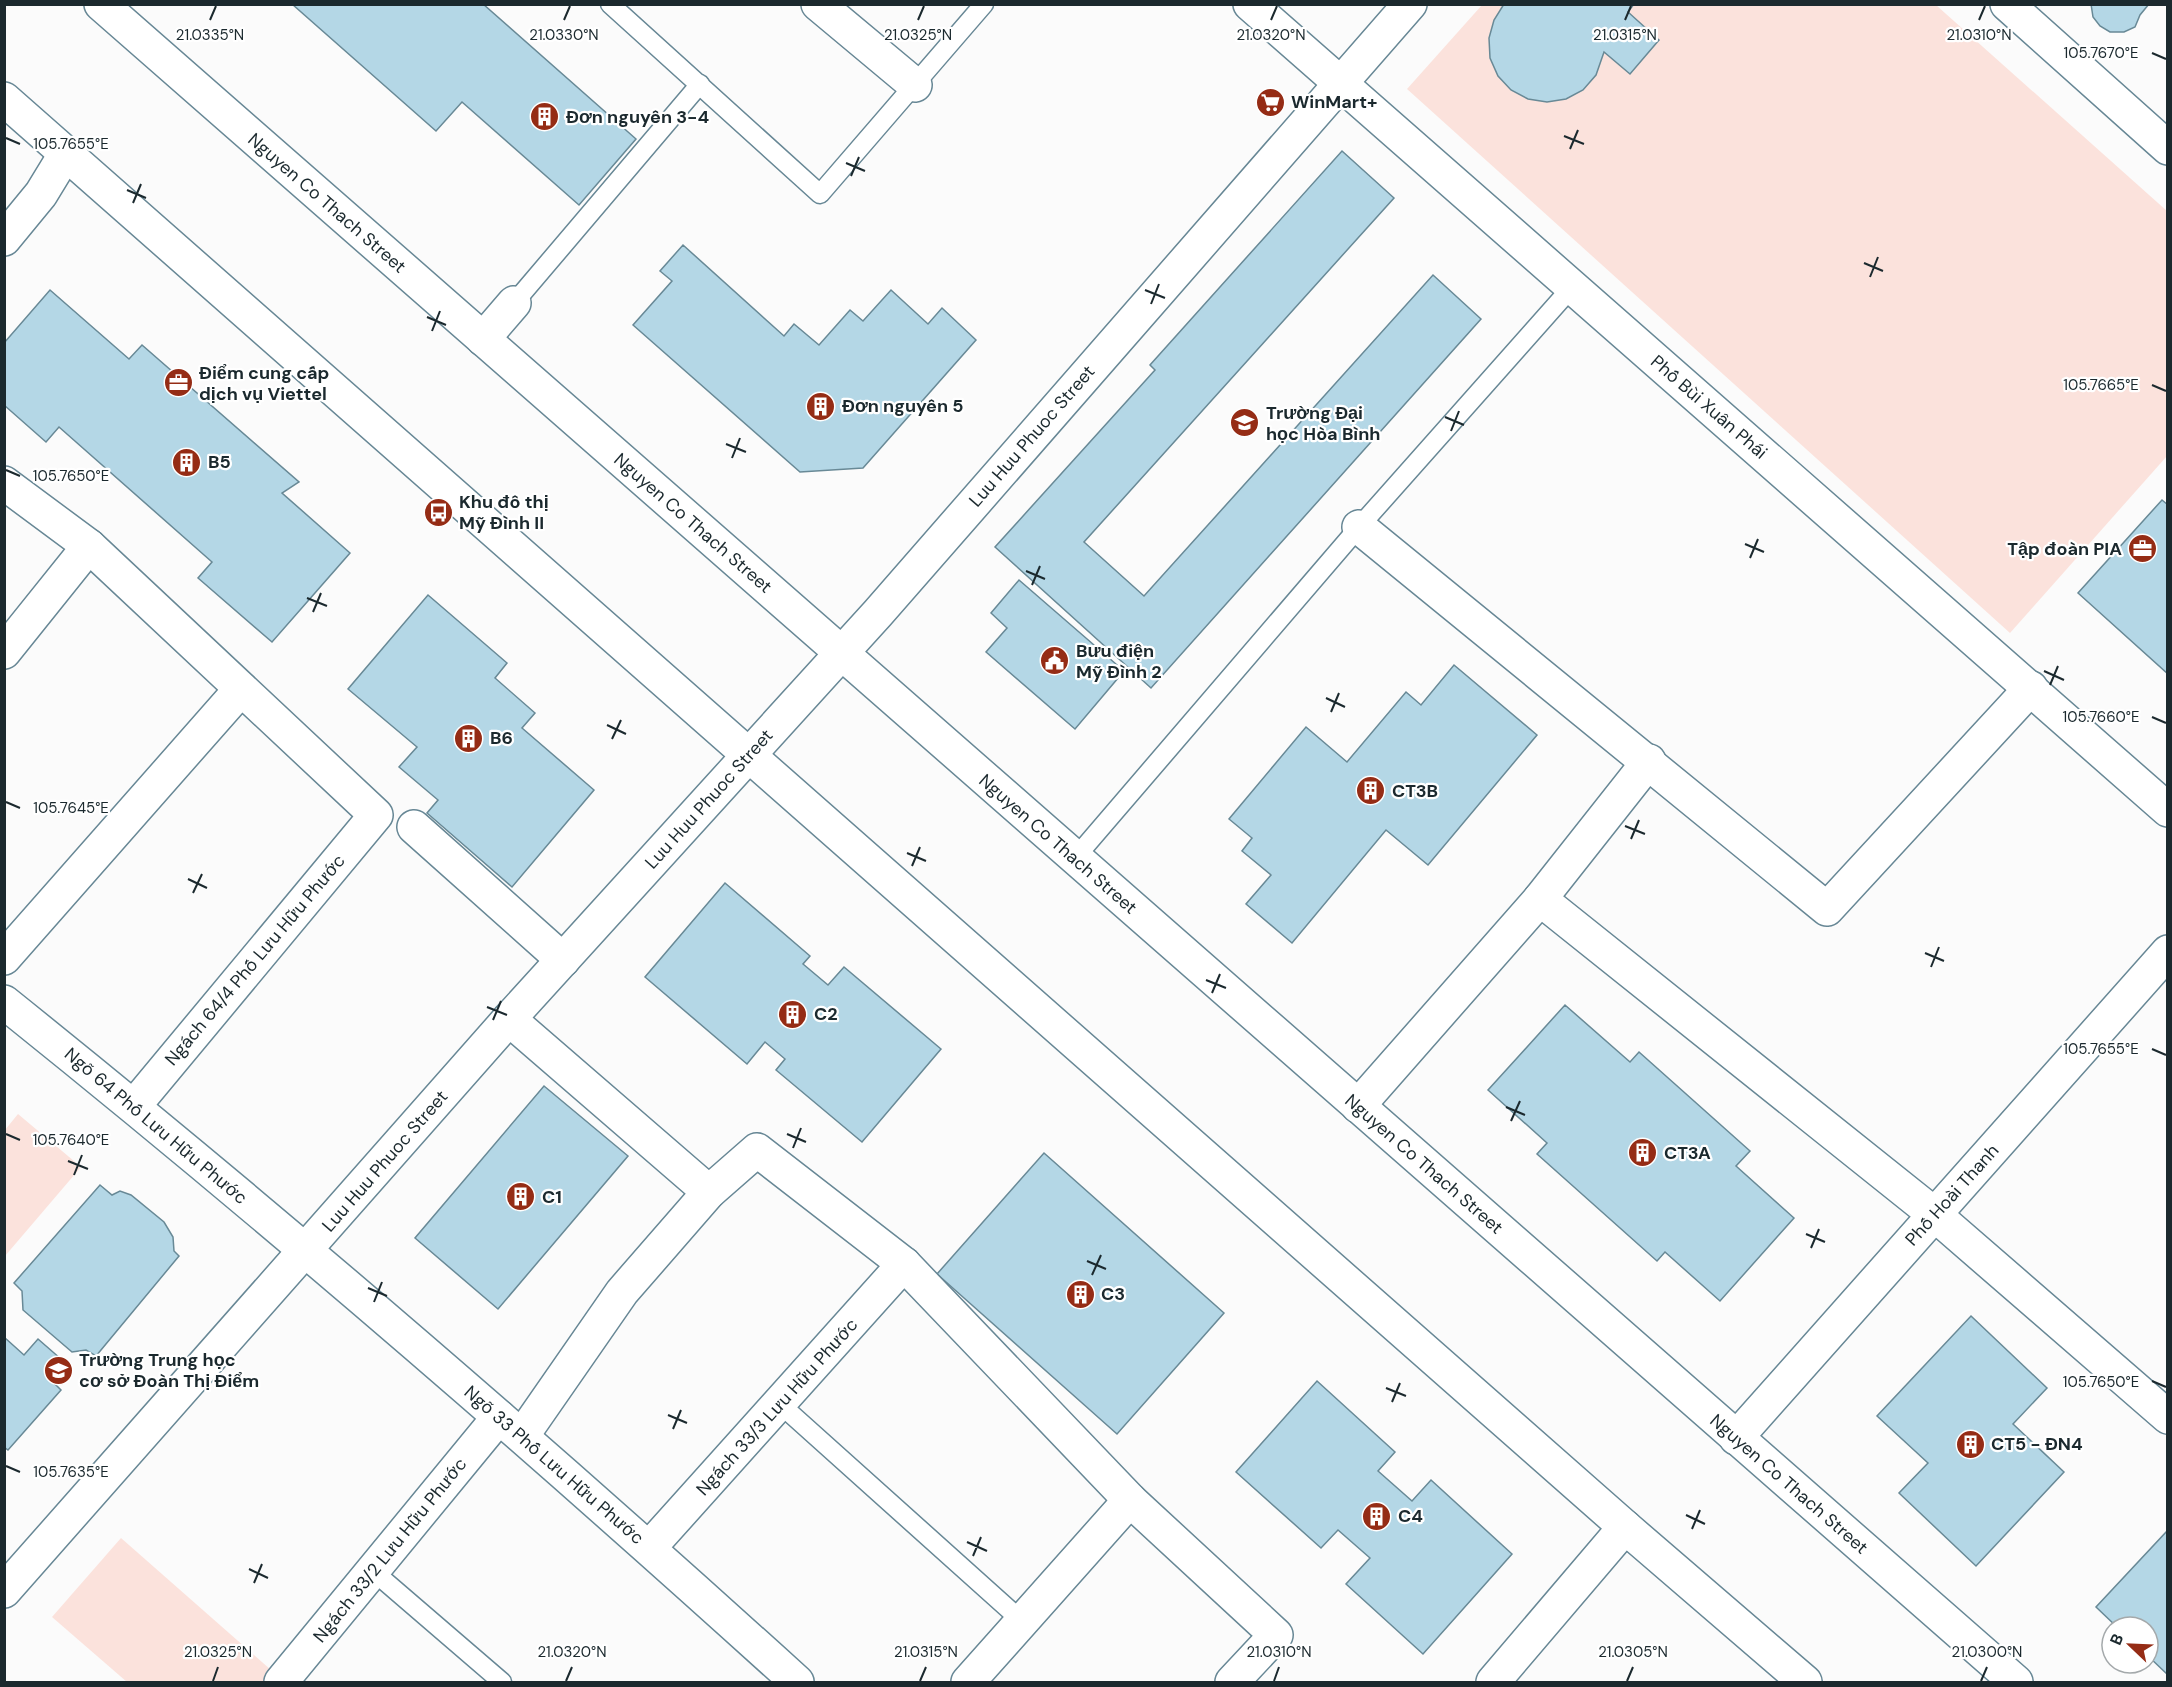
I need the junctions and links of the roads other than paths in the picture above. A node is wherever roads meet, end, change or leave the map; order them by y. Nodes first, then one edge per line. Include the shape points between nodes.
1 (101, 4) edge
2 (610, 4) edge
3 (818, 4) edge
4 (984, 4) edge
5 (1250, 4) edge
6 (1410, 4) edge
7 (2007, 4) edge
8 (700, 84) junction
9 (1340, 84) junction
10 (915, 85) junction
11 (4, 99) edge
12 (2168, 148) edge
13 (66, 153) junction
14 (4, 239) edge
15 (1572, 287) junction
16 (514, 303) joint
17 (483, 339) junction
18 (4, 483) edge
19 (1359, 527) junction
20 (89, 546) junction
21 (4, 652) edge
22 (841, 653) junction
23 (2031, 688) junction
24 (241, 689) junction
25 (749, 756) junction
26 (1649, 761) junction
27 (2168, 810) edge
28 (414, 827) dead end
29 (1075, 858) junction
30 (1540, 899) junction
31 (2168, 952) edge
32 (4, 958) edge
33 (563, 960) junction
34 (4, 1002) edge
35 (509, 1019) junction
36 (134, 1106) junction
37 (1358, 1106) junction
38 (709, 1192) junction
39 (1934, 1214) junction
40 (306, 1252) junction
41 (904, 1264) junction
42 (780, 1404) junction
43 (2164, 1407) edge
44 (511, 1427) junction
45 (1736, 1438) junction
46 (1130, 1500) junction
47 (1625, 1527) junction
48 (650, 1548) junction
49 (373, 1571) junction
50 (4, 1591) edge
51 (1023, 1622) junction
52 (281, 1683) edge
53 (502, 1683) edge
54 (797, 1683) edge
55 (968, 1683) edge
56 (1232, 1683) edge
57 (1493, 1683) edge
58 (1805, 1683) edge
59 (2016, 1683) edge

1 - 17 street, Nguyen Co Thach Street
2 - 8 lane
3 - 10 street
4 - 10 lane
5 - 9 street, Phố Bùi Xuân Phái
6 - 9 street, Luu Huu Phuoc Street
7 - 12 street
8 - 10 lane via 820,194
8 - 16 lane
9 - 15 street, Phố Bùi Xuân Phái
9 - 22 street, Luu Huu Phuoc Street
11 - 13 street
13 - 14 street via 41,194
13 - 25 street
15 - 19 lane
15 - 23 street, Phố Bùi Xuân Phái
16 - 17 street
17 - 22 street, Nguyen Co Thach Street
18 - 20 street
19 - 26 street
19 - 29 lane
20 - 21 street
20 - 24 street
22 - 25 street, Luu Huu Phuoc Street
22 - 29 street, Nguyen Co Thach Street
23 - 26 street via 1827,909
23 - 27 street, Phố Bùi Xuân Phái
24 - 32 street
24 - 36 street, Ngách 64/4 Phố Lưu Hữu Phước via 376,815
25 - 33 street, Luu Huu Phuoc Street
25 - 47 street
26 - 30 street
28 - 33 street
29 - 37 street, Nguyen Co Thach Street
30 - 37 street
30 - 39 street
31 - 39 street, Phố Hoài Thanh
33 - 35 street, Luu Huu Phuoc Street
34 - 36 street, Ngõ 64 Phố Lưu Hữu Phước
35 - 38 street
35 - 40 street, Luu Huu Phuoc Street
36 - 40 street, Ngõ 64 Phố Lưu Hữu Phước
37 - 45 street, Nguyen Co Thach Street
38 - 41 street, Ngách 33/2 Lưu Hữu Phước via 757,1150
38 - 44 street, Ngách 33/2 Lưu Hữu Phước
39 - 43 street
39 - 45 street, Phố Hoài Thanh
40 - 44 street, Ngõ 33 Phố Lưu Hữu Phước
40 - 50 street, Luu Huu Phuoc Street
41 - 42 street, Ngách 33/3 Lưu Hữu Phước
41 - 46 street
42 - 48 street, Ngách 33/3 Lưu Hữu Phước
42 - 51 lane
44 - 48 street, Ngõ 33 Phố Lưu Hữu Phước
44 - 49 street, Ngách 33/2 Lưu Hữu Phước
45 - 59 street, Nguyen Co Thach Street
46 - 51 street
46 - 56 street via 1276,1635
47 - 57 street
47 - 58 street
48 - 54 street, Ngõ 33 Phố Lưu Hữu Phước
49 - 52 street, Ngách 33/2 Lưu Hữu Phước
49 - 53 lane
51 - 55 street

